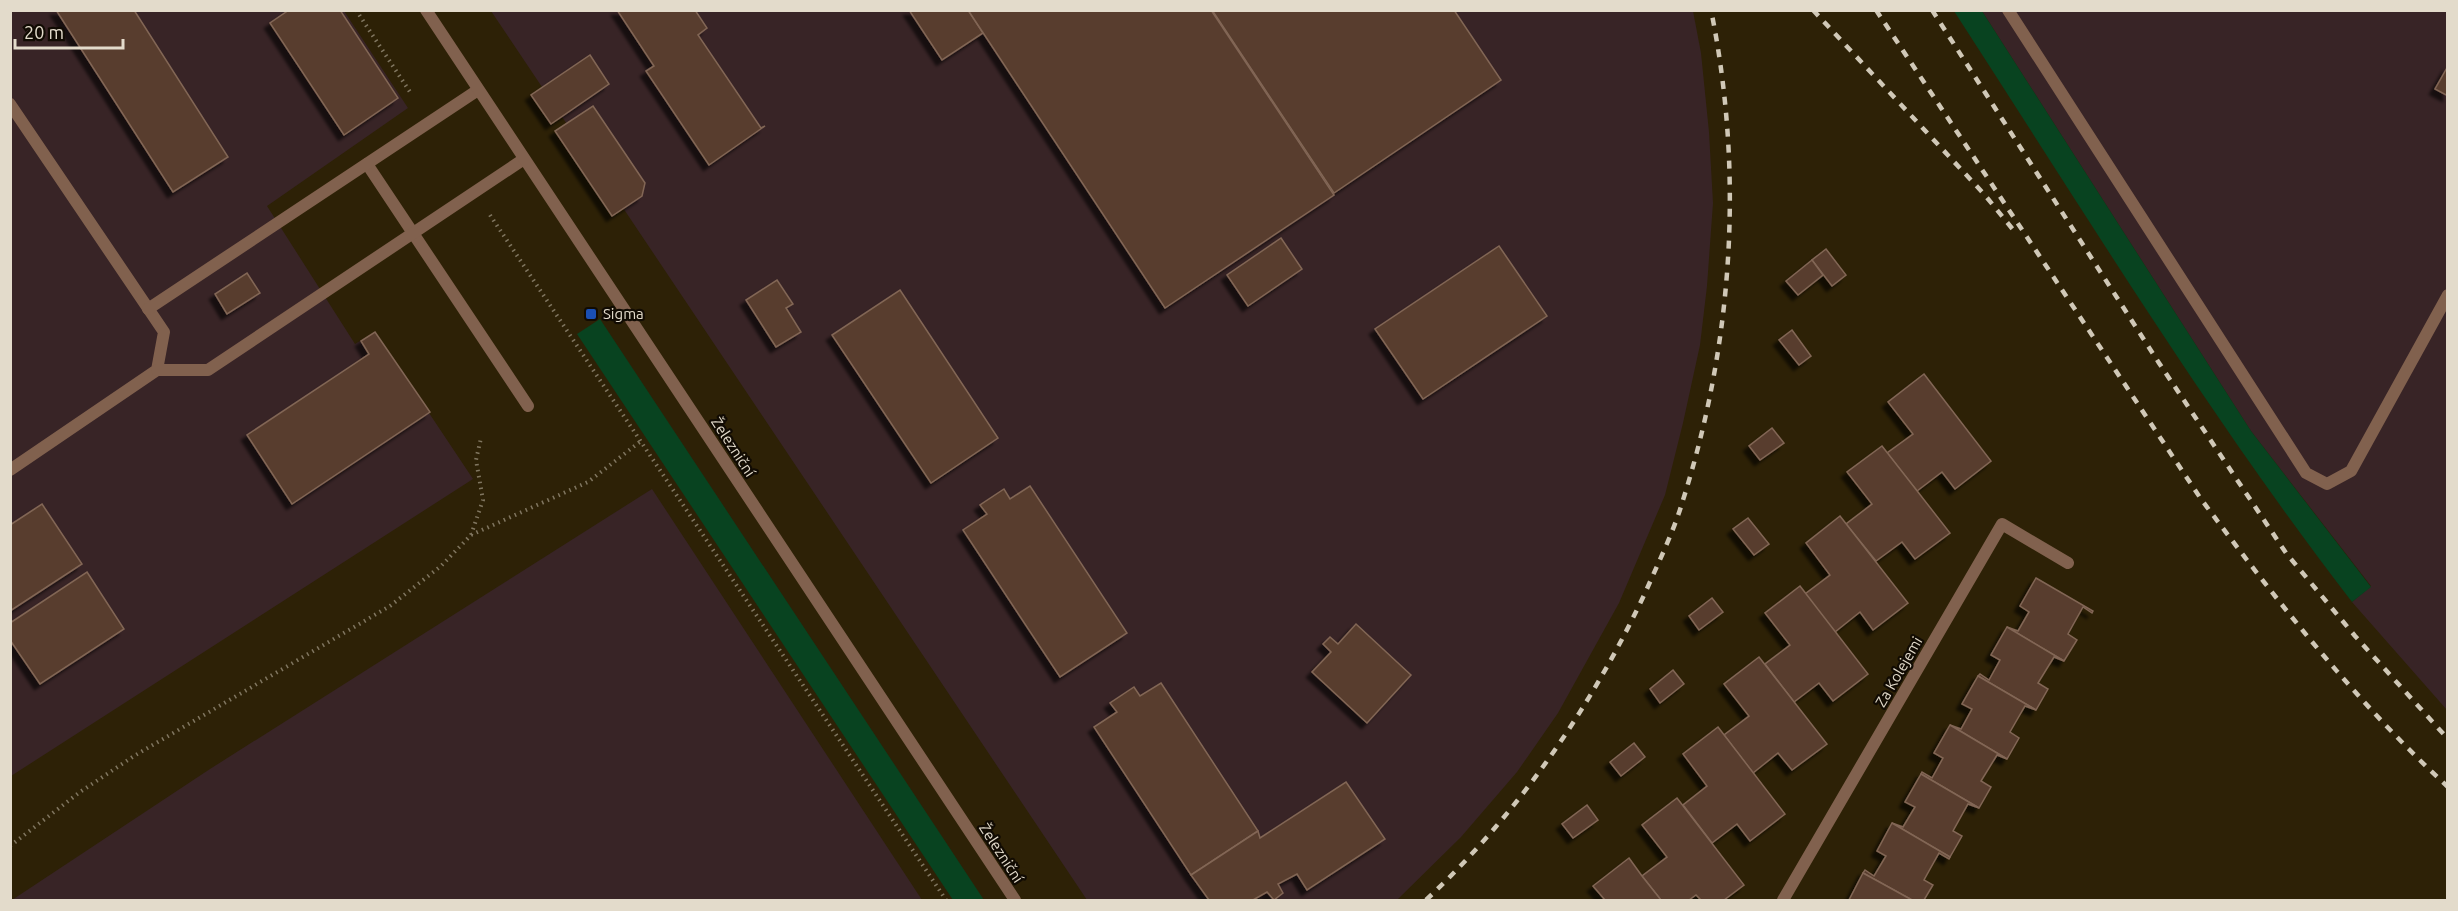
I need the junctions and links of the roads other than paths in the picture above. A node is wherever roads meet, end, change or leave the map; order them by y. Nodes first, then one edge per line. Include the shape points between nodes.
1 (426, 10) edge
2 (2008, 10) edge
3 (478, 90) junction
4 (10, 104) edge
5 (524, 159) junction
6 (366, 164) junction
7 (412, 234) junction
8 (2448, 295) edge
9 (148, 309) junction
10 (157, 370) junction
11 (528, 406) dead end
12 (10, 470) edge
13 (2068, 563) dead end
14 (1015, 900) edge
15 (1783, 900) edge

1 - 3 street, Železniční
2 - 8 street via 2306,473 2327,484 2351,471
3 - 5 street, Železniční
3 - 6 street
4 - 9 street
5 - 7 street
5 - 14 street, Železniční
6 - 7 street
6 - 9 street
7 - 10 street via 208,370
7 - 11 street
9 - 10 street via 164,332
10 - 12 street
13 - 15 street, Za Kolejemi via 2002,524

